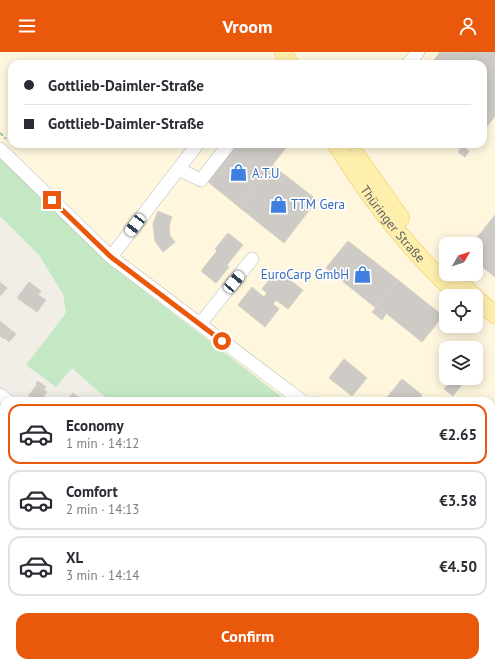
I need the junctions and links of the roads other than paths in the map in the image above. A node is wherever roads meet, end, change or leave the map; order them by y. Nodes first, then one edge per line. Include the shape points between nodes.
1 (284, 52) edge
2 (418, 52) edge
3 (297, 60) edge
4 (411, 60) edge
5 (6, 146) edge
6 (194, 148) edge
7 (227, 148) edge
8 (339, 148) edge
9 (352, 148) edge
10 (178, 169) junction
11 (111, 257) junction
12 (252, 259) dead end
13 (439, 261) edge
14 (458, 281) edge
15 (452, 289) edge
16 (467, 289) edge
17 (483, 304) edge
18 (495, 315) edge
19 (483, 318) edge
20 (200, 324) junction
21 (495, 328) edge
22 (304, 397) edge

1 - 3 main road
2 - 4 street
5 - 11 street
6 - 10 street
7 - 10 street via 201,180
8 - 15 main road, Thüringer Straße via 386,218
9 - 13 main road, Thüringer Straße via 397,213
10 - 11 street
11 - 20 street
12 - 20 street
14 - 16 main road
17 - 18 main road
19 - 21 main road
20 - 22 street

